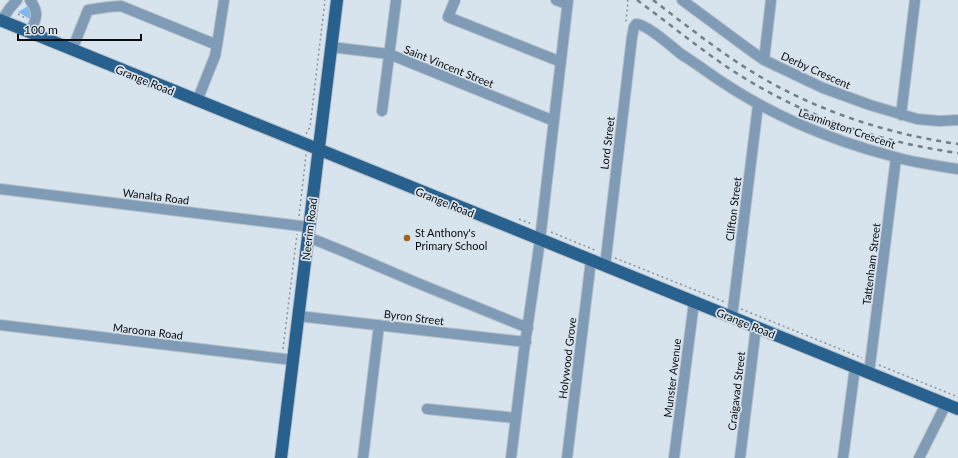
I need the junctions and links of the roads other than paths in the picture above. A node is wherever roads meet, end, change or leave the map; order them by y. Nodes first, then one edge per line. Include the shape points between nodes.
1 (17, 0) edge
2 (30, 0) edge
3 (224, 0) edge
4 (337, 0) edge
5 (455, 0) edge
6 (556, 0) edge
7 (682, 0) edge
8 (771, 0) edge
9 (915, 0) edge
10 (396, 1) edge
11 (567, 2) edge
12 (1, 20) edge
13 (636, 24) joint
14 (32, 27) junction
15 (217, 45) junction
16 (331, 47) junction
17 (72, 50) junction
18 (389, 54) junction
19 (764, 60) junction
20 (561, 62) junction
21 (197, 101) junction
22 (758, 104) junction
23 (382, 111) dead end
24 (901, 115) junction
25 (958, 120) edge
26 (554, 121) junction
27 (318, 150) junction
28 (896, 158) junction
29 (958, 169) edge
30 (0, 189) edge
31 (305, 230) junction
32 (541, 234) junction
33 (591, 260) junction
34 (605, 260) junction
35 (694, 302) junction
36 (733, 312) junction
37 (298, 316) junction
38 (0, 325) edge
39 (379, 326) junction
40 (756, 327) junction
41 (528, 328) junction
42 (526, 342) junction
43 (287, 359) junction
44 (855, 367) junction
45 (870, 367) junction
46 (946, 404) junction
47 (427, 408) dead end
48 (958, 409) edge
49 (516, 418) junction
50 (281, 458) edge
51 (363, 458) edge
52 (511, 458) edge
53 (567, 458) edge
54 (674, 458) edge
55 (740, 458) edge
56 (843, 458) edge
57 (919, 458) edge

1 - 12 street
2 - 14 street via 36,11
3 - 15 street
4 - 16 main road, Neerim Road
5 - 20 street via 448,16
6 - 11 street
7 - 19 street, Derby Crescent
8 - 19 street
9 - 24 street
10 - 18 street
11 - 20 street
12 - 14 main road, Grange Road
13 - 22 street, Leamington Crescent via 640,24 717,79
13 - 34 street, Lord Street via 632,37
14 - 17 main road, Grange Road
15 - 17 street via 116,6 88,10
15 - 21 street
16 - 18 street, Saint Vincent Street
16 - 27 main road, Neerim Road
17 - 21 main road, Grange Road
18 - 23 street
18 - 26 street, Saint Vincent Street
19 - 24 street, Derby Crescent via 823,88
20 - 26 street
21 - 27 main road, Grange Road
22 - 28 street, Leamington Crescent via 827,136
22 - 36 street, Clifton Street
24 - 25 street, Derby Crescent via 939,121
26 - 32 street
27 - 31 main road, Neerim Road
27 - 32 main road, Grange Road
28 - 29 street, Leamington Crescent
28 - 45 street, Tattenham Street
30 - 31 street, Wanalta Road
31 - 37 main road, Neerim Road
31 - 41 street, Wanalta Road via 345,252
32 - 33 main road, Grange Road
32 - 41 street
33 - 34 main road, Grange Road
33 - 53 street, Holywood Grove
34 - 35 main road, Grange Road
35 - 36 main road, Grange Road
35 - 54 street, Munster Avenue
36 - 40 main road, Grange Road
37 - 39 street, Byron Street
37 - 43 main road, Neerim Road
38 - 43 street, Maroona Road
39 - 42 street, Byron Street
39 - 51 street
40 - 44 main road, Grange Road
40 - 55 street, Craigavad Street
41 - 42 street
42 - 49 street
43 - 50 main road, Neerim Road
44 - 45 main road, Grange Road
44 - 56 street
45 - 46 main road, Grange Road
46 - 48 main road, Grange Road
46 - 57 street
47 - 49 street
49 - 52 street

